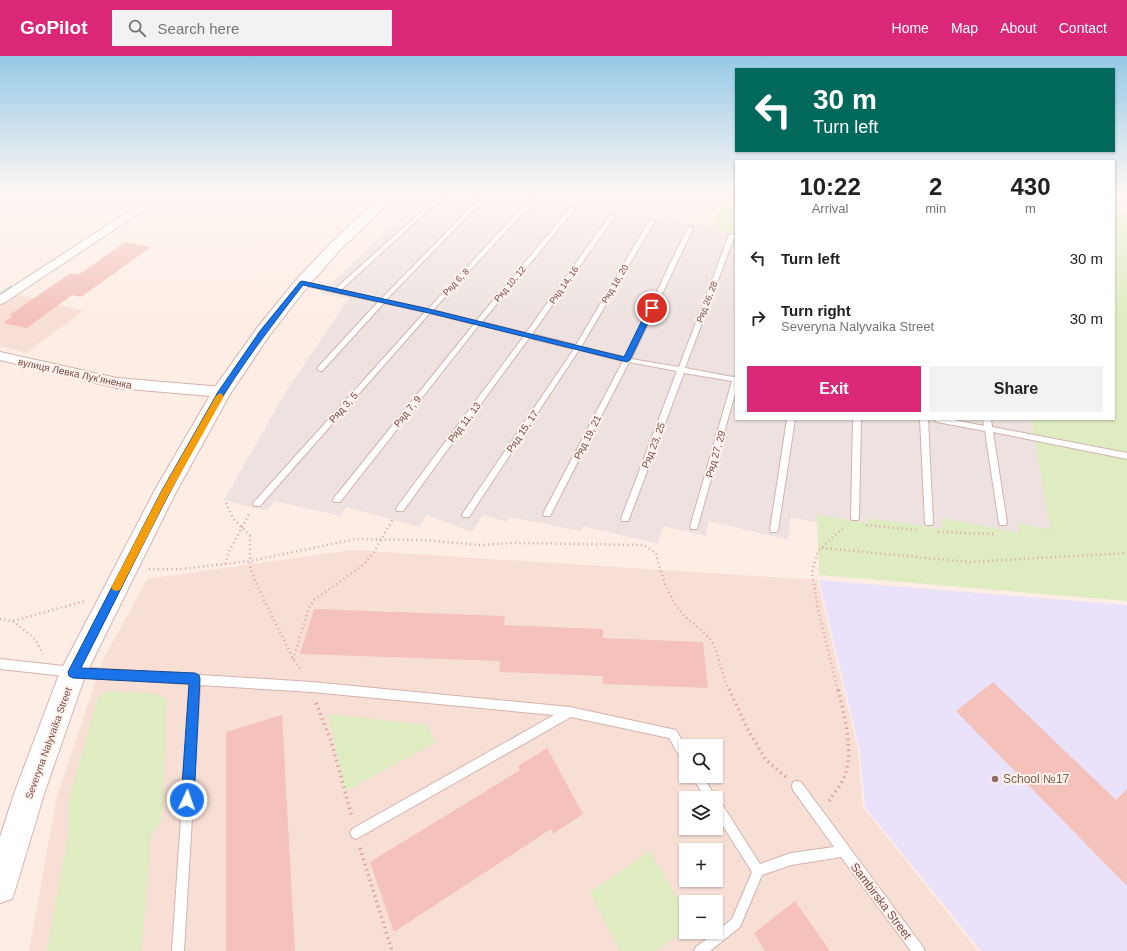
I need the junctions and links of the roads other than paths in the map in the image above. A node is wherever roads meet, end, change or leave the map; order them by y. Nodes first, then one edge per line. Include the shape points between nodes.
1 (100, 235) edge
2 (348, 235) edge
3 (398, 235) edge
4 (447, 235) edge
5 (500, 235) edge
6 (551, 235) edge
7 (599, 235) edge
8 (644, 235) edge
9 (687, 235) edge
10 (732, 235) dead end
11 (302, 283) junction
12 (337, 290) junction
13 (0, 300) edge
14 (382, 300) junction
15 (429, 311) junction
16 (478, 323) junction
17 (528, 335) junction
18 (578, 347) junction
19 (0, 356) edge
20 (627, 360) junction
21 (320, 369) dead end
22 (681, 370) junction
23 (735, 380) edge
24 (735, 384) edge
25 (222, 392) junction
26 (791, 420) edge
27 (858, 420) edge
28 (924, 420) edge
29 (942, 420) edge
30 (987, 420) edge
31 (988, 429) junction
32 (1127, 456) edge
33 (337, 500) dead end
34 (257, 504) road end
35 (400, 509) road end
36 (547, 514) dead end
37 (466, 515) dead end
38 (855, 518) road end
39 (625, 519) dead end
40 (929, 523) dead end
41 (1003, 523) dead end
42 (694, 527) dead end
43 (774, 530) dead end
44 (0, 664) edge
45 (73, 672) junction
46 (195, 679) junction
47 (570, 712) junction
48 (679, 746) edge
49 (797, 786) road end
50 (723, 816) edge
51 (356, 833) road end
52 (844, 851) junction
53 (758, 871) junction
54 (0, 887) edge
55 (178, 951) edge
56 (700, 951) edge
57 (919, 951) edge

1 - 13 street
2 - 11 street, Severyna Nalyvaika Street
3 - 12 lane
4 - 14 lane
5 - 15 lane, Ряд 6, 8
6 - 16 lane, Ряд 10, 12
7 - 17 lane, Ряд 14, 16
8 - 18 lane, Ряд 18, 20
9 - 20 lane, Ряд 19, 21
10 - 22 lane, Ряд 26, 28
11 - 12 lane
11 - 25 street, Severyna Nalyvaika Street via 262,332
12 - 14 lane
14 - 15 lane
14 - 21 lane
15 - 16 lane
15 - 34 lane, Ряд 3, 5
16 - 17 lane
16 - 33 lane, Ряд 7, 9
17 - 18 lane
17 - 35 lane, Ряд 11, 13
18 - 20 lane
18 - 37 lane, Ряд 15, 17
19 - 25 street, вулиця Левка Лукʼяненка via 117,384
20 - 22 lane
20 - 36 lane, Ряд 19, 21
22 - 23 lane
22 - 39 lane, Ряд 23, 25
24 - 42 lane, Ряд 27, 29
25 - 45 street, Severyna Nalyvaika Street via 164,494
26 - 43 lane
27 - 38 lane
28 - 40 lane
29 - 31 lane
30 - 31 lane
31 - 32 lane
31 - 41 lane
44 - 45 lane
45 - 46 lane
45 - 54 street, Severyna Nalyvaika Street via 30,791
46 - 47 lane via 312,687
46 - 55 lane
47 - 48 lane via 672,734
47 - 51 lane
49 - 52 lane, Sambirska Street
50 - 53 lane
52 - 53 lane via 791,859
52 - 57 lane, Sambirska Street
53 - 56 lane via 736,923

